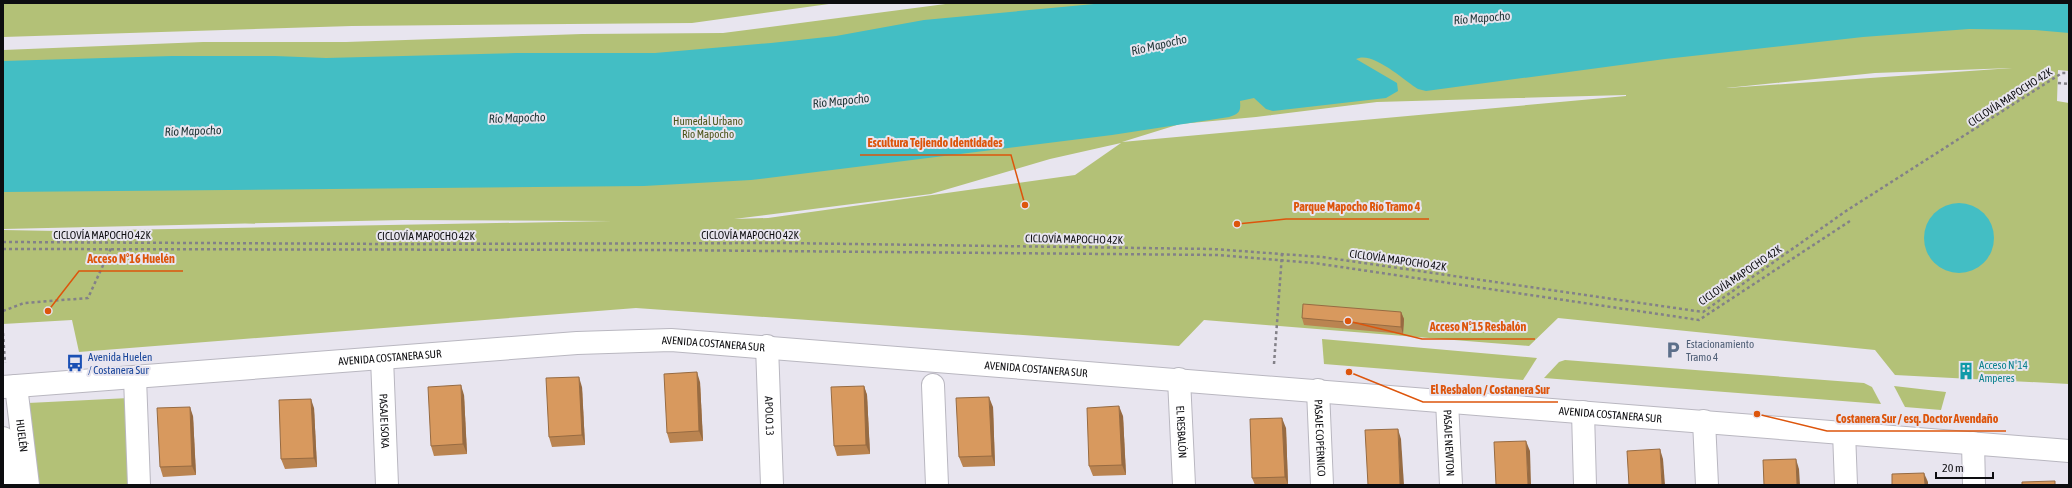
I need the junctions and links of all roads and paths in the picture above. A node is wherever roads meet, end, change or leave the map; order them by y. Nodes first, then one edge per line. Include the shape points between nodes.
1 (2069, 73) edge
2 (2058, 84) dead end
3 (2069, 84) edge
4 (1850, 221) dead end
5 (3, 242) edge
6 (3, 248) edge
7 (111, 248) junction
8 (1282, 254) junction
9 (1282, 260) junction
10 (3, 311) edge
11 (3, 333) edge
12 (767, 346) junction
13 (382, 358) junction
14 (5, 363) dead end
15 (1274, 364) dead end
16 (135, 378) junction
17 (1179, 379) junction
18 (933, 385) dead end
19 (9, 387) edge
20 (1318, 390) junction
21 (1447, 401) junction
22 (1583, 412) junction
23 (1704, 421) junction
24 (1844, 432) junction
25 (3, 438) edge
26 (1974, 443) junction
27 (2069, 451) edge
28 (15, 485) edge
29 (28, 485) edge
30 (139, 485) edge
31 (387, 485) edge
32 (772, 485) edge
33 (937, 485) edge
34 (1184, 485) edge
35 (1322, 485) edge
36 (1451, 485) edge
37 (1585, 485) edge
38 (1707, 485) edge
39 (1846, 485) edge
40 (1974, 485) edge

1 - 8 path, CICLOVÍA MAPOCHO 42K via 2062,73 1846,211 1703,312 1322,257
2 - 3 path
4 - 9 path via 1699,320
5 - 8 path, CICLOVÍA MAPOCHO 42K via 780,243 1213,249
6 - 7 path
7 - 9 path via 1202,255
7 - 10 path via 88,298 24,303
8 - 9 path
9 - 15 path
11 - 14 path
12 - 13 main road, AVENIDA COSTANERA SUR via 626,340
12 - 17 main road, AVENIDA COSTANERA SUR
12 - 32 main road, APOLO 13
13 - 16 main road, AVENIDA COSTANERA SUR
13 - 31 main road, PASAJE ISOKA
16 - 19 main road, AVENIDA COSTANERA SUR
16 - 30 main road
17 - 20 main road, AVENIDA COSTANERA SUR
17 - 34 main road, EL RESBALÓN
18 - 33 main road
19 - 29 main road, HUELÉN
20 - 21 main road, AVENIDA COSTANERA SUR
20 - 35 main road, PASAJE COPÉRNICO
21 - 22 main road, AVENIDA COSTANERA SUR
21 - 36 main road, PASAJE NEWTON
22 - 23 main road, AVENIDA COSTANERA SUR
22 - 37 main road
23 - 24 main road, AVENIDA COSTANERA SUR
23 - 38 main road
24 - 26 main road, AVENIDA COSTANERA SUR
24 - 39 main road
25 - 28 main road, HUELÉN
26 - 27 main road, AVENIDA COSTANERA SUR
26 - 40 main road

